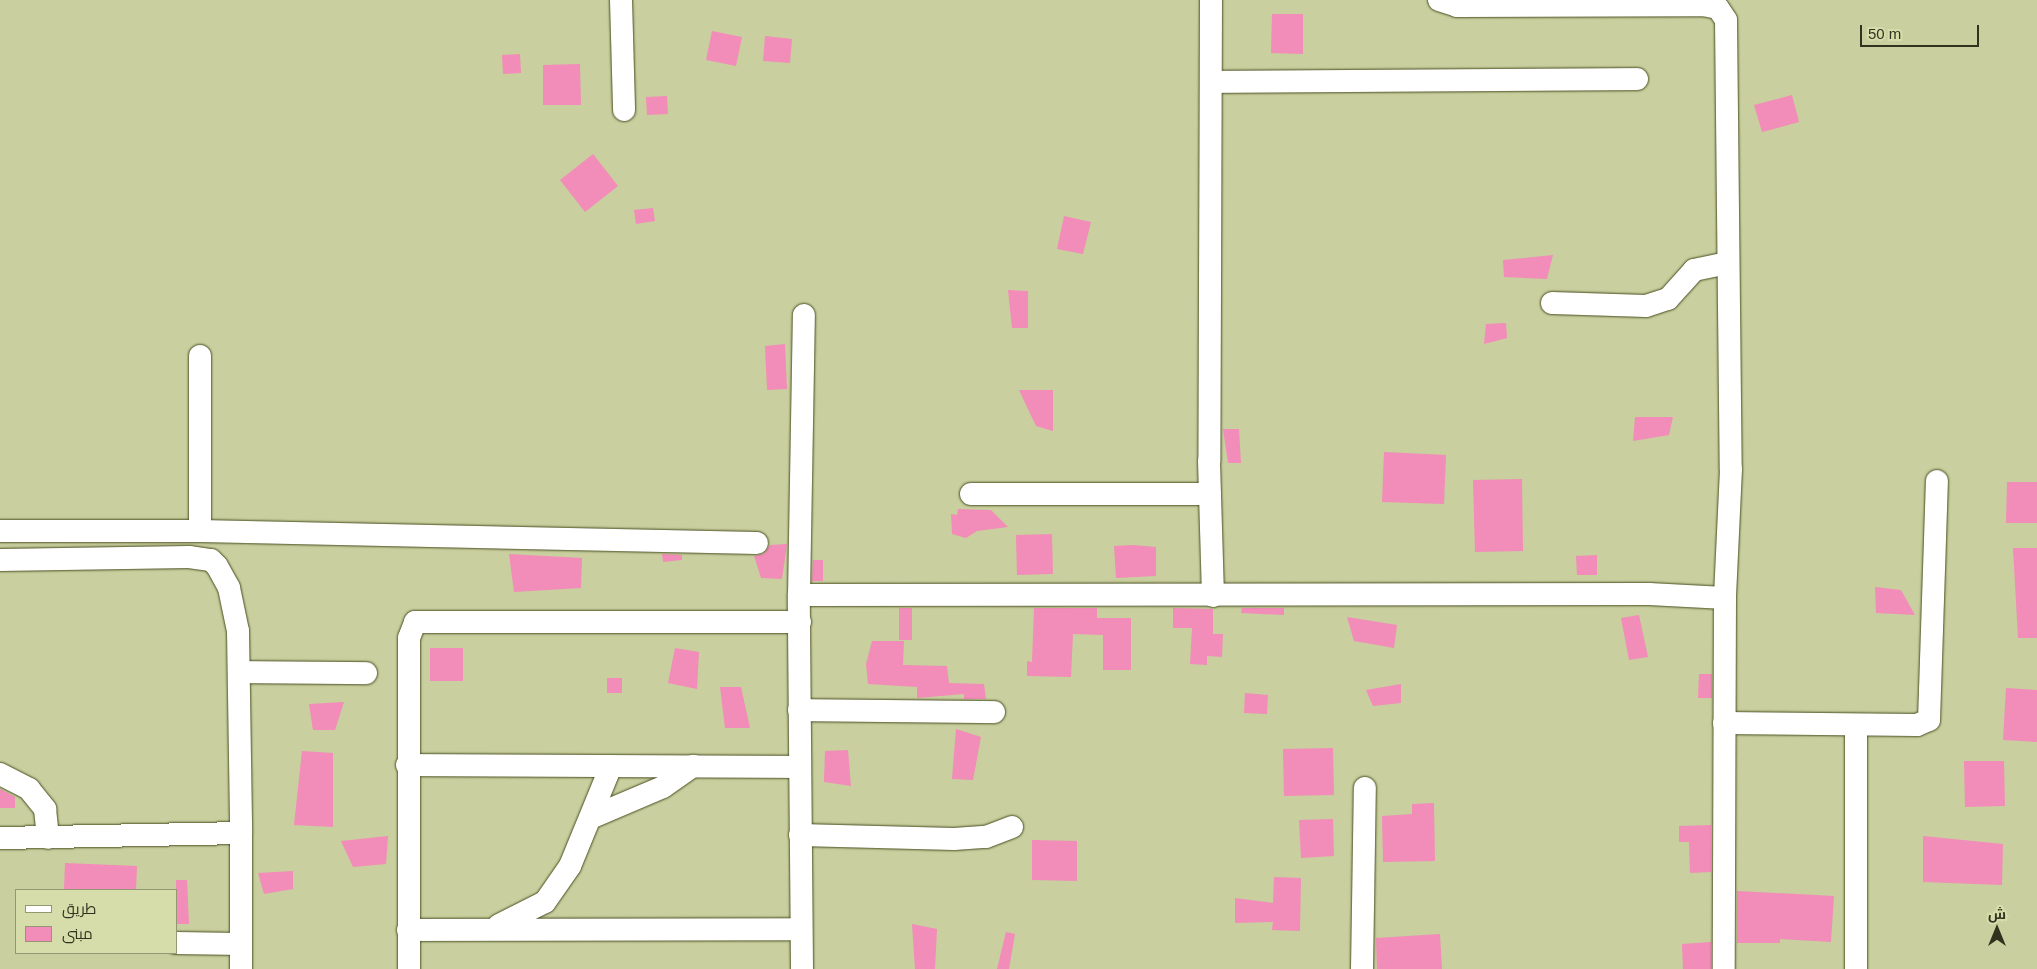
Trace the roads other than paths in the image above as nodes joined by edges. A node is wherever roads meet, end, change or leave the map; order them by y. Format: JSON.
{"nodes":[{"id":1,"x":621,"y":0,"type":"edge"},
{"id":2,"x":1211,"y":0,"type":"edge"},
{"id":3,"x":1439,"y":0,"type":"edge"},
{"id":4,"x":1603,"y":3,"type":"edge"},
{"id":5,"x":1637,"y":79,"type":"dead end"},
{"id":6,"x":1212,"y":82,"type":"junction"},
{"id":7,"x":624,"y":110,"type":"dead end"},
{"id":8,"x":1726,"y":264,"type":"junction"},
{"id":9,"x":1552,"y":303,"type":"dead end"},
{"id":10,"x":804,"y":315,"type":"dead end"},
{"id":11,"x":200,"y":356,"type":"dead end"},
{"id":12,"x":1936,"y":480,"type":"dead end"},
{"id":13,"x":971,"y":494,"type":"dead end"},
{"id":14,"x":1210,"y":494,"type":"junction"},
{"id":15,"x":0,"y":531,"type":"edge"},
{"id":16,"x":200,"y":531,"type":"junction"},
{"id":17,"x":757,"y":543,"type":"dead end"},
{"id":18,"x":0,"y":560,"type":"edge"},
{"id":19,"x":799,"y":595,"type":"junction"},
{"id":20,"x":1213,"y":596,"type":"junction"},
{"id":21,"x":1725,"y":598,"type":"junction"},
{"id":22,"x":800,"y":622,"type":"junction"},
{"id":23,"x":240,"y":672,"type":"junction"},
{"id":24,"x":366,"y":673,"type":"dead end"},
{"id":25,"x":799,"y":710,"type":"junction"},
{"id":26,"x":994,"y":712,"type":"dead end"},
{"id":27,"x":1724,"y":724,"type":"junction"},
{"id":28,"x":1856,"y":724,"type":"junction"},
{"id":29,"x":407,"y":765,"type":"junction"},
{"id":30,"x":611,"y":766,"type":"junction"},
{"id":31,"x":693,"y":766,"type":"junction"},
{"id":32,"x":799,"y":767,"type":"junction"},
{"id":33,"x":0,"y":774,"type":"edge"},
{"id":34,"x":1365,"y":788,"type":"dead end"},
{"id":35,"x":590,"y":818,"type":"junction"},
{"id":36,"x":1012,"y":827,"type":"dead end"},
{"id":37,"x":241,"y":833,"type":"junction"},
{"id":38,"x":800,"y":835,"type":"junction"},
{"id":39,"x":0,"y":838,"type":"edge"},
{"id":40,"x":48,"y":838,"type":"junction"},
{"id":41,"x":801,"y":929,"type":"junction"},
{"id":42,"x":408,"y":930,"type":"junction"},
{"id":43,"x":487,"y":930,"type":"junction"},
{"id":44,"x":178,"y":943,"type":"edge"},
{"id":45,"x":240,"y":944,"type":"junction"},
{"id":46,"x":241,"y":969,"type":"edge"},
{"id":47,"x":409,"y":969,"type":"edge"},
{"id":48,"x":802,"y":969,"type":"edge"},
{"id":49,"x":1362,"y":969,"type":"edge"},
{"id":50,"x":1724,"y":969,"type":"edge"},
{"id":51,"x":1856,"y":969,"type":"edge"}],
"edges":[{"from":1,"to":7,"type":"street"},
{"from":2,"to":6,"type":"street"},
{"from":3,"to":4,"type":"street"},
{"from":4,"to":8,"type":"street"},
{"from":5,"to":6,"type":"street"},
{"from":6,"to":14,"type":"street"},
{"from":8,"to":9,"type":"street"},
{"from":8,"to":21,"type":"street"},
{"from":10,"to":19,"type":"street"},
{"from":11,"to":16,"type":"street"},
{"from":12,"to":28,"type":"street"},
{"from":13,"to":14,"type":"street"},
{"from":14,"to":20,"type":"street"},
{"from":15,"to":16,"type":"street"},
{"from":16,"to":17,"type":"street"},
{"from":18,"to":23,"type":"street"},
{"from":19,"to":20,"type":"street"},
{"from":19,"to":22,"type":"street"},
{"from":20,"to":21,"type":"street"},
{"from":21,"to":27,"type":"street"},
{"from":22,"to":25,"type":"street"},
{"from":22,"to":29,"type":"street"},
{"from":23,"to":24,"type":"street"},
{"from":23,"to":37,"type":"street"},
{"from":25,"to":26,"type":"street"},
{"from":25,"to":32,"type":"street"},
{"from":27,"to":28,"type":"street"},
{"from":27,"to":50,"type":"street"},
{"from":28,"to":51,"type":"street"},
{"from":29,"to":30,"type":"street"},
{"from":29,"to":42,"type":"street"},
{"from":30,"to":31,"type":"street"},
{"from":30,"to":35,"type":"street"},
{"from":31,"to":32,"type":"street"},
{"from":31,"to":35,"type":"street"},
{"from":32,"to":38,"type":"street"},
{"from":33,"to":40,"type":"street"},
{"from":34,"to":49,"type":"street"},
{"from":35,"to":43,"type":"street"},
{"from":36,"to":38,"type":"street"},
{"from":37,"to":40,"type":"street"},
{"from":37,"to":45,"type":"street"},
{"from":38,"to":41,"type":"street"},
{"from":39,"to":40,"type":"street"},
{"from":41,"to":43,"type":"street"},
{"from":41,"to":48,"type":"street"},
{"from":42,"to":43,"type":"street"},
{"from":42,"to":47,"type":"street"},
{"from":44,"to":45,"type":"street"},
{"from":45,"to":46,"type":"street"}]}
